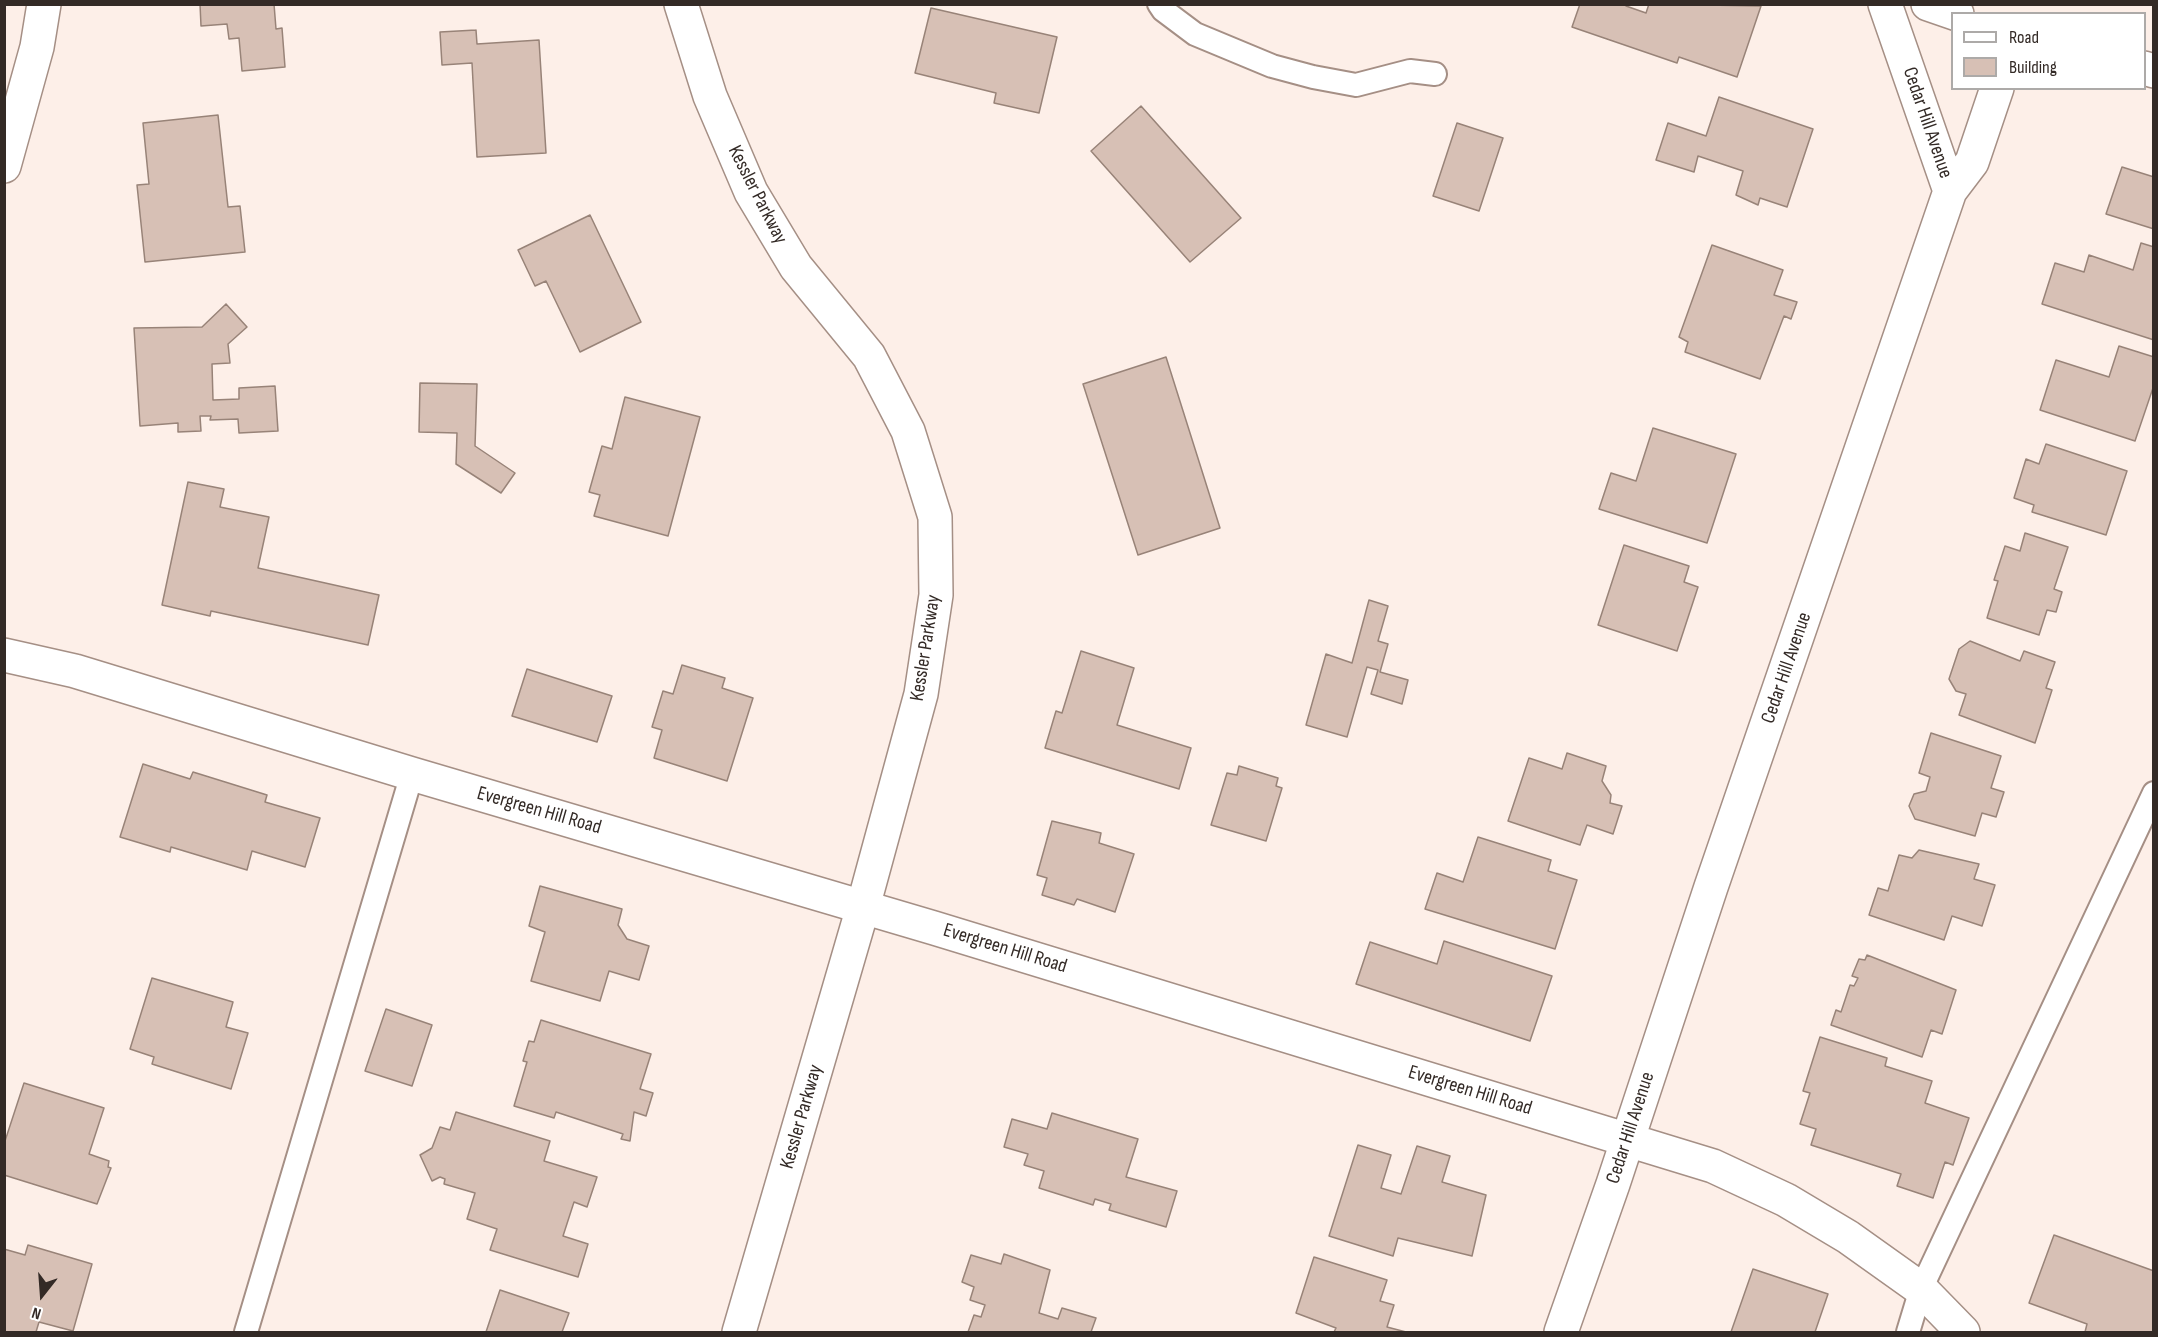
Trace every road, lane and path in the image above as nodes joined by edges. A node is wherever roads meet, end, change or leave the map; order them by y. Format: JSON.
{"nodes":[{"id":1,"x":44,"y":4,"type":"edge"},
{"id":2,"x":681,"y":4,"type":"edge"},
{"id":3,"x":1159,"y":4,"type":"edge"},
{"id":4,"x":1886,"y":4,"type":"edge"},
{"id":5,"x":1928,"y":4,"type":"edge"},
{"id":6,"x":1951,"y":12,"type":"edge"},
{"id":7,"x":1435,"y":74,"type":"dead end"},
{"id":8,"x":1996,"y":90,"type":"edge"},
{"id":9,"x":4,"y":166,"type":"edge"},
{"id":10,"x":1950,"y":191,"type":"junction"},
{"id":11,"x":4,"y":655,"type":"edge"},
{"id":12,"x":412,"y":774,"type":"junction"},
{"id":13,"x":2154,"y":793,"type":"edge"},
{"id":14,"x":863,"y":907,"type":"junction"},
{"id":15,"x":1628,"y":1139,"type":"junction"},
{"id":16,"x":1921,"y":1289,"type":"junction"},
{"id":17,"x":246,"y":1332,"type":"edge"},
{"id":18,"x":739,"y":1332,"type":"edge"},
{"id":19,"x":1561,"y":1332,"type":"edge"},
{"id":20,"x":1908,"y":1332,"type":"edge"},
{"id":21,"x":1963,"y":1332,"type":"edge"}],
"edges":[{"from":1,"to":9,"type":"street"},
{"from":2,"to":14,"type":"street","name":"Kessler Parkway"},
{"from":3,"to":7,"type":"lane"},
{"from":4,"to":10,"type":"street","name":"Cedar Hill Avenue"},
{"from":5,"to":6,"type":"street"},
{"from":8,"to":10,"type":"street"},
{"from":10,"to":15,"type":"street","name":"Cedar Hill Avenue"},
{"from":11,"to":12,"type":"street","name":"Evergreen Hill Road"},
{"from":12,"to":14,"type":"street","name":"Evergreen Hill Road"},
{"from":12,"to":17,"type":"lane"},
{"from":13,"to":16,"type":"lane"},
{"from":14,"to":15,"type":"street","name":"Evergreen Hill Road"},
{"from":14,"to":18,"type":"street","name":"Kessler Parkway"},
{"from":15,"to":16,"type":"street","name":"Evergreen Hill Road"},
{"from":15,"to":19,"type":"street","name":"Cedar Hill Avenue"},
{"from":16,"to":20,"type":"lane"},
{"from":16,"to":21,"type":"street","name":"Evergreen Hill Road"}]}
